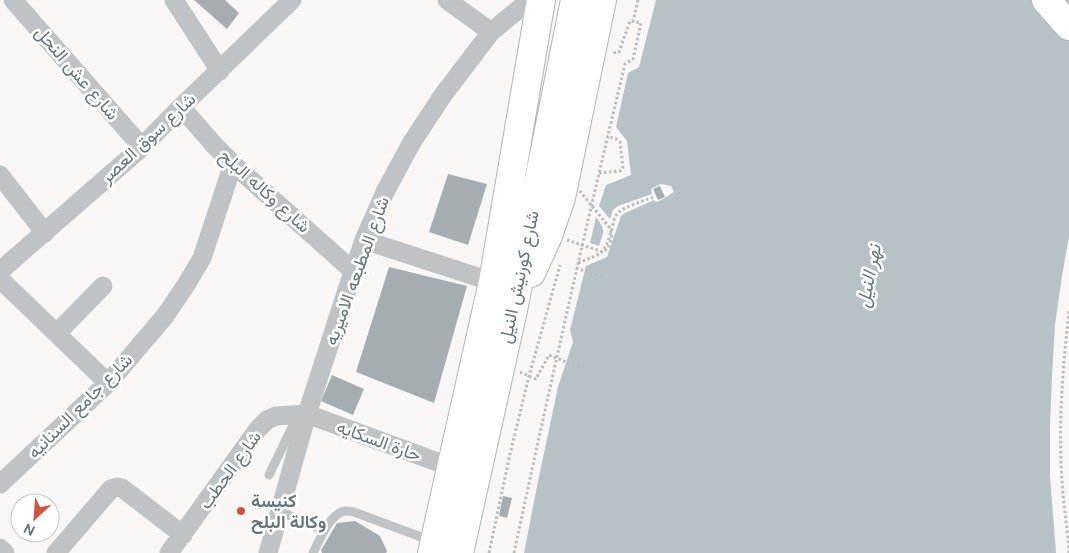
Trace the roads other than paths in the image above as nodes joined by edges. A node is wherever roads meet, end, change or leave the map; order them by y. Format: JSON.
{"nodes":[{"id":1,"x":13,"y":0,"type":"edge"},
{"id":2,"x":174,"y":0,"type":"edge"},
{"id":3,"x":292,"y":0,"type":"edge"},
{"id":4,"x":447,"y":0,"type":"edge"},
{"id":5,"x":530,"y":0,"type":"edge"},
{"id":6,"x":541,"y":0,"type":"edge"},
{"id":7,"x":575,"y":0,"type":"edge"},
{"id":8,"x":602,"y":0,"type":"edge"},
{"id":9,"x":1046,"y":0,"type":"edge"},
{"id":10,"x":1069,"y":26,"type":"edge"},
{"id":11,"x":490,"y":32,"type":"junction"},
{"id":12,"x":220,"y":70,"type":"junction"},
{"id":13,"x":181,"y":107,"type":"junction"},
{"id":14,"x":142,"y":147,"type":"junction"},
{"id":15,"x":233,"y":164,"type":"junction"},
{"id":16,"x":0,"y":175,"type":"edge"},
{"id":17,"x":45,"y":233,"type":"junction"},
{"id":18,"x":364,"y":240,"type":"junction"},
{"id":19,"x":0,"y":271,"type":"edge"},
{"id":20,"x":353,"y":271,"type":"junction"},
{"id":21,"x":0,"y":279,"type":"edge"},
{"id":22,"x":493,"y":282,"type":"junction"},
{"id":23,"x":103,"y":286,"type":"dead end"},
{"id":24,"x":513,"y":310,"type":"junction"},
{"id":25,"x":57,"y":333,"type":"junction"},
{"id":26,"x":108,"y":383,"type":"junction"},
{"id":27,"x":303,"y":414,"type":"junction"},
{"id":28,"x":451,"y":467,"type":"junction"},
{"id":29,"x":269,"y":475,"type":"dead end"},
{"id":30,"x":0,"y":484,"type":"edge"},
{"id":31,"x":280,"y":511,"type":"junction"},
{"id":32,"x":324,"y":531,"type":"junction"},
{"id":33,"x":182,"y":535,"type":"junction"},
{"id":34,"x":433,"y":547,"type":"edge"},
{"id":35,"x":0,"y":548,"type":"edge"},
{"id":36,"x":5,"y":553,"type":"edge"},
{"id":37,"x":56,"y":553,"type":"edge"},
{"id":38,"x":169,"y":553,"type":"edge"},
{"id":39,"x":268,"y":553,"type":"edge"},
{"id":40,"x":313,"y":553,"type":"edge"},
{"id":41,"x":459,"y":553,"type":"edge"}],
"edges":[{"from":1,"to":14,"type":"street","name":"شارع عش النحل"},
{"from":2,"to":12,"type":"street"},
{"from":3,"to":12,"type":"street","name":"شارع سوق العصر"},
{"from":4,"to":11,"type":"street"},
{"from":5,"to":11,"type":"street","name":"شارع المطبعه الاميريه"},
{"from":6,"to":22,"type":"highway","name":"شارع كورنيش النيل"},
{"from":7,"to":24,"type":"highway","name":"شارع كورنيش النيل"},
{"from":8,"to":24,"type":"highway"},
{"from":9,"to":10,"type":"highway"},
{"from":11,"to":18,"type":"street","name":"شارع المطبعه الاميريه"},
{"from":12,"to":13,"type":"street","name":"شارع سوق العصر"},
{"from":13,"to":14,"type":"street","name":"شارع سوق العصر"},
{"from":13,"to":15,"type":"street","name":"شارع وكاله البلح"},
{"from":14,"to":17,"type":"street","name":"شارع سوق العصر"},
{"from":15,"to":20,"type":"street","name":"شارع وكاله البلح"},
{"from":15,"to":26,"type":"street","name":"شارع جامع السنانيه"},
{"from":16,"to":17,"type":"street"},
{"from":17,"to":19,"type":"street","name":"شارع سوق العصر"},
{"from":18,"to":20,"type":"street","name":"شارع المطبعه الاميريه"},
{"from":18,"to":22,"type":"street"},
{"from":20,"to":27,"type":"street","name":"شارع المطبعه الاميريه"},
{"from":21,"to":25,"type":"street"},
{"from":22,"to":28,"type":"highway","name":"شارع كورنيش النيل"},
{"from":23,"to":25,"type":"street"},
{"from":24,"to":41,"type":"highway","name":"شارع كورنيش النيل"},
{"from":25,"to":26,"type":"street"},
{"from":26,"to":30,"type":"street","name":"شارع جامع السنانيه"},
{"from":27,"to":28,"type":"street","name":"حارة السكايه"},
{"from":27,"to":29,"type":"lane"},
{"from":27,"to":31,"type":"street","name":"شارع المطبعه الاميريه"},
{"from":27,"to":33,"type":"street","name":"شارع الحطب"},
{"from":28,"to":34,"type":"highway","name":"شارع كورنيش النيل"},
{"from":31,"to":32,"type":"lane"},
{"from":31,"to":39,"type":"street","name":"شارع المطبعه الاميريه"},
{"from":32,"to":34,"type":"lane"},
{"from":32,"to":40,"type":"lane"},
{"from":33,"to":37,"type":"street"},
{"from":33,"to":38,"type":"street","name":"شارع الحطب"},
{"from":35,"to":36,"type":"street"}]}
